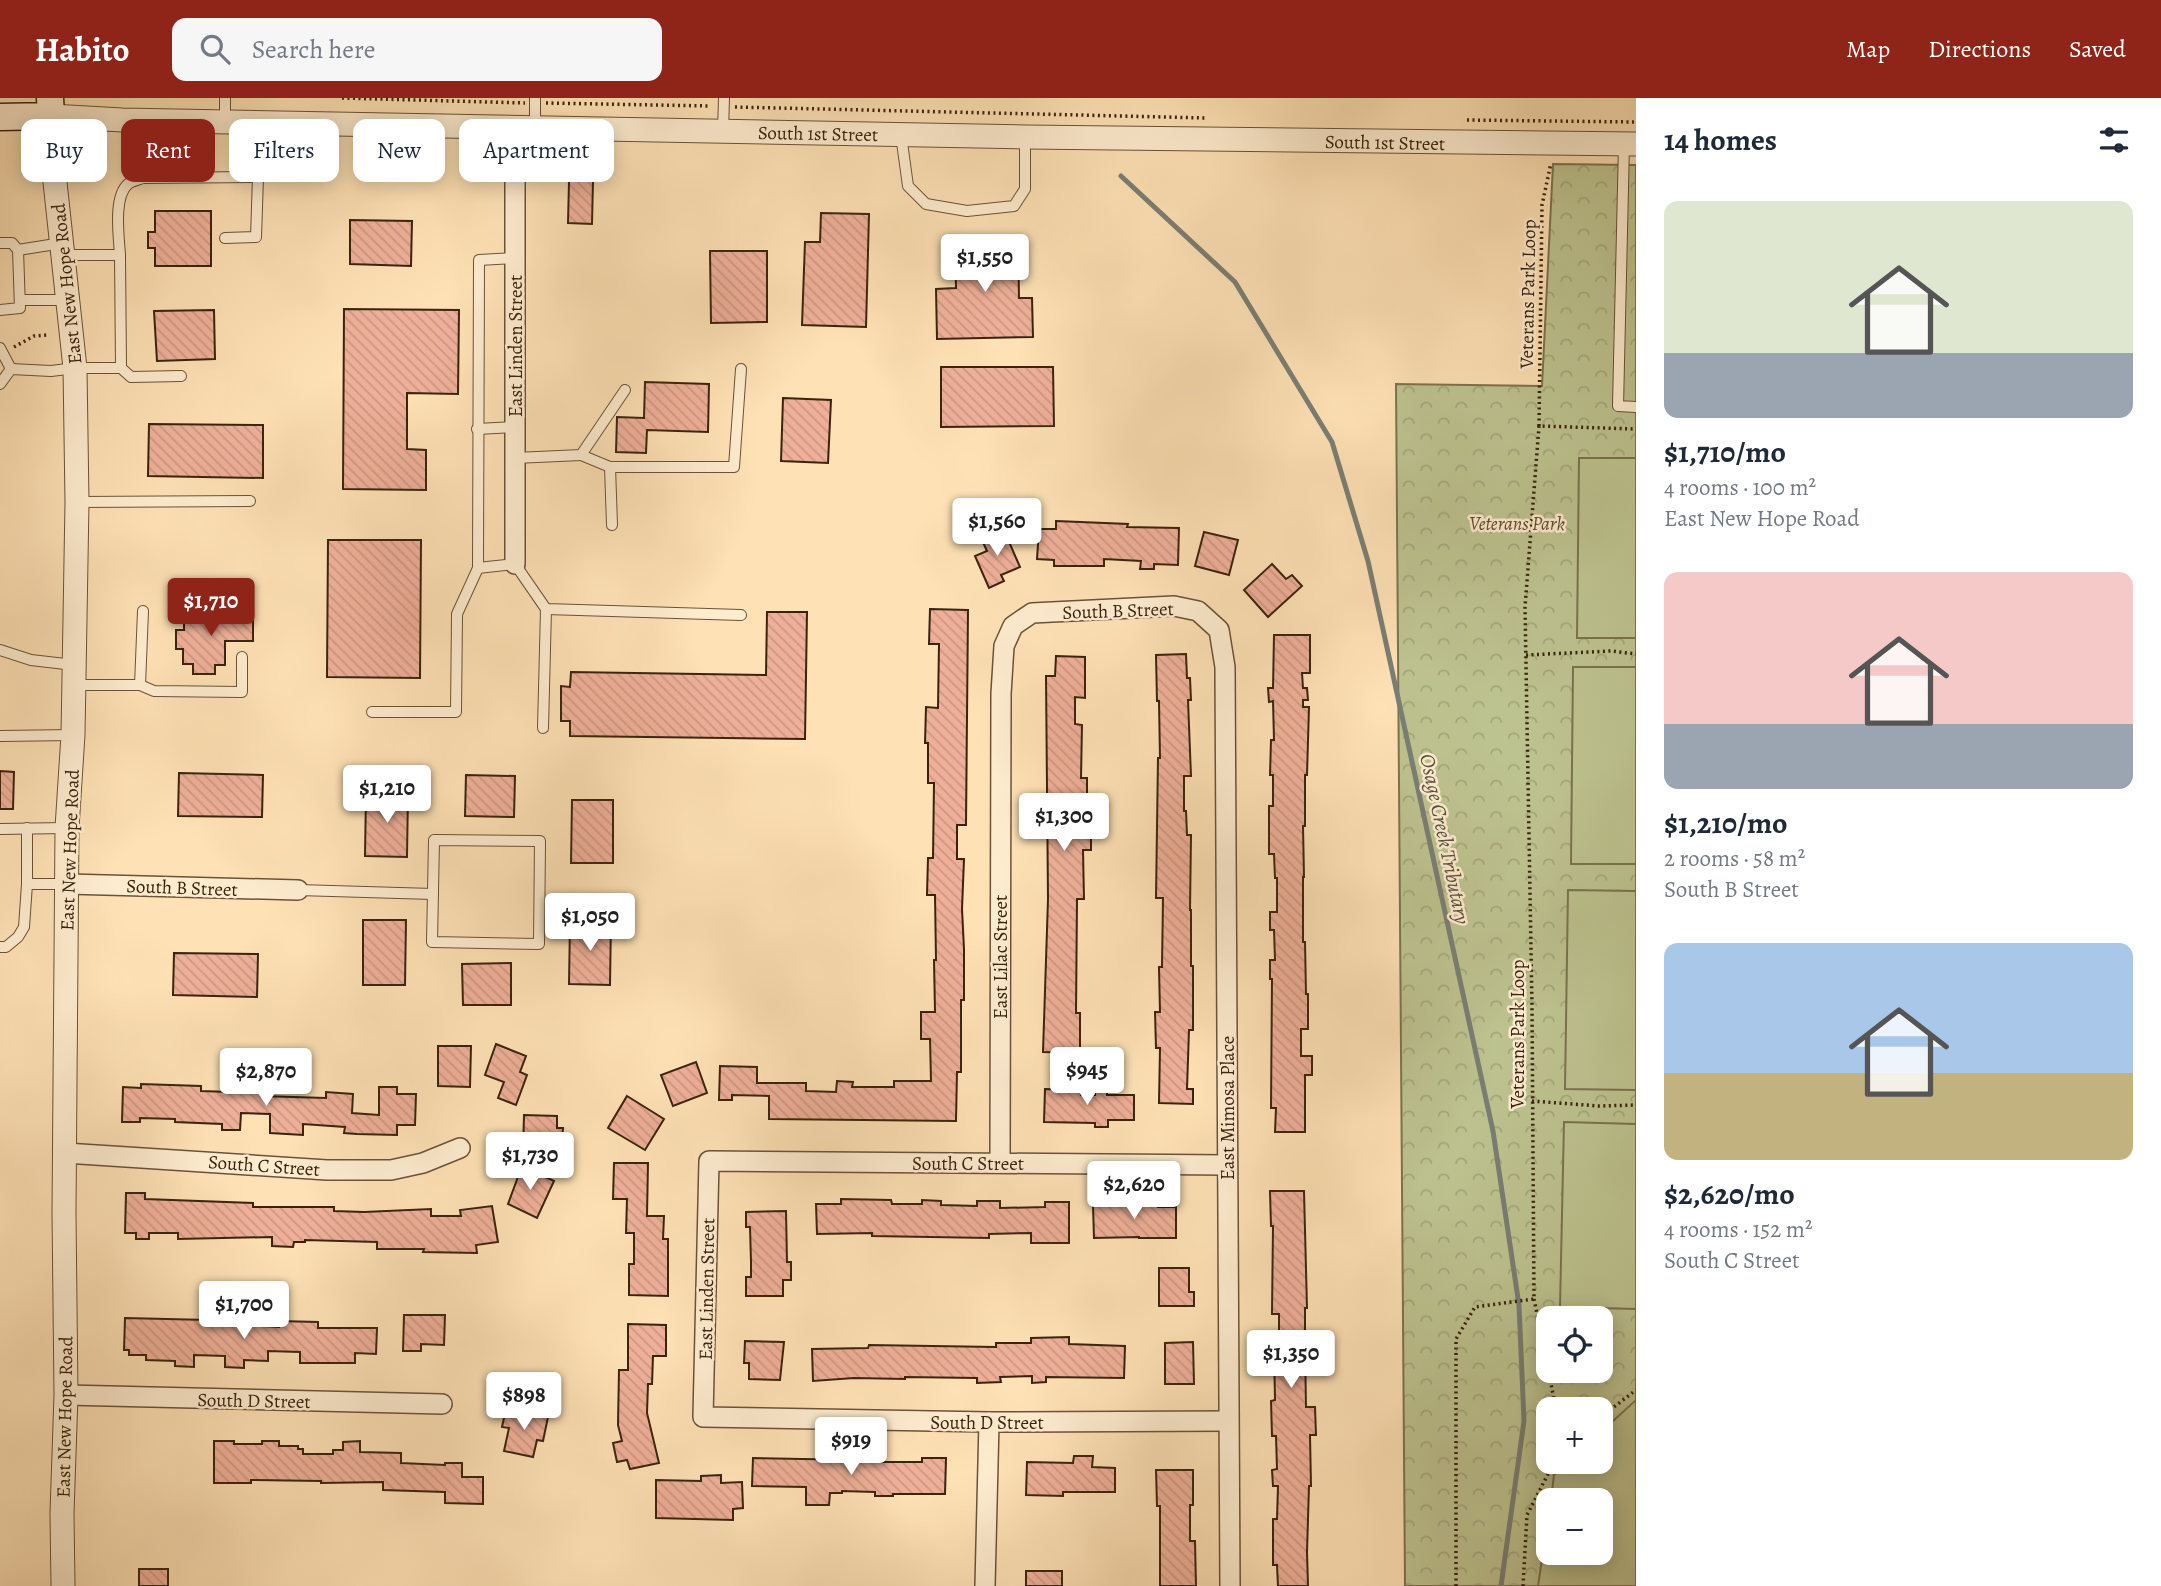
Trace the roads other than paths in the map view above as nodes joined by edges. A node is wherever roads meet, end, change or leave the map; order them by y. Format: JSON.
{"nodes":[{"id":1,"x":225,"y":98,"type":"edge"},
{"id":2,"x":535,"y":98,"type":"edge"},
{"id":3,"x":724,"y":98,"type":"edge"},
{"id":4,"x":51,"y":107,"type":"edge"},
{"id":5,"x":0,"y":117,"type":"edge"},
{"id":6,"x":528,"y":119,"type":"edge"},
{"id":7,"x":225,"y":122,"type":"junction"},
{"id":8,"x":229,"y":122,"type":"edge"},
{"id":9,"x":339,"y":124,"type":"edge"},
{"id":10,"x":459,"y":127,"type":"edge"},
{"id":11,"x":614,"y":130,"type":"edge"},
{"id":12,"x":723,"y":132,"type":"junction"},
{"id":13,"x":901,"y":135,"type":"junction"},
{"id":14,"x":1025,"y":137,"type":"junction"},
{"id":15,"x":1630,"y":144,"type":"edge"},
{"id":16,"x":229,"y":177,"type":"edge"},
{"id":17,"x":258,"y":182,"type":"edge"},
{"id":18,"x":521,"y":182,"type":"edge"},
{"id":19,"x":225,"y":238,"type":"dead end"},
{"id":20,"x":0,"y":243,"type":"edge"},
{"id":21,"x":63,"y":249,"type":"junction"},
{"id":22,"x":18,"y":250,"type":"junction"},
{"id":23,"x":120,"y":255,"type":"junction"},
{"id":24,"x":515,"y":258,"type":"junction"},
{"id":25,"x":20,"y":300,"type":"junction"},
{"id":26,"x":68,"y":300,"type":"junction"},
{"id":27,"x":0,"y":310,"type":"edge"},
{"id":28,"x":0,"y":348,"type":"edge"},
{"id":29,"x":75,"y":368,"type":"junction"},
{"id":30,"x":121,"y":368,"type":"junction"},
{"id":31,"x":11,"y":369,"type":"junction"},
{"id":32,"x":741,"y":369,"type":"dead end"},
{"id":33,"x":181,"y":376,"type":"dead end"},
{"id":34,"x":0,"y":384,"type":"edge"},
{"id":35,"x":625,"y":390,"type":"dead end"},
{"id":36,"x":1636,"y":407,"type":"edge"},
{"id":37,"x":515,"y":427,"type":"junction"},
{"id":38,"x":477,"y":429,"type":"junction"},
{"id":39,"x":581,"y":455,"type":"junction"},
{"id":40,"x":515,"y":458,"type":"junction"},
{"id":41,"x":610,"y":467,"type":"junction"},
{"id":42,"x":250,"y":501,"type":"dead end"},
{"id":43,"x":76,"y":502,"type":"junction"},
{"id":44,"x":612,"y":525,"type":"dead end"},
{"id":45,"x":515,"y":564,"type":"junction"},
{"id":46,"x":478,"y":568,"type":"junction"},
{"id":47,"x":546,"y":609,"type":"junction"},
{"id":48,"x":143,"y":611,"type":"dead end"},
{"id":49,"x":741,"y":615,"type":"dead end"},
{"id":50,"x":1013,"y":626,"type":"joint"},
{"id":51,"x":1219,"y":630,"type":"joint"},
{"id":52,"x":0,"y":650,"type":"edge"},
{"id":53,"x":242,"y":657,"type":"dead end"},
{"id":54,"x":74,"y":675,"type":"junction"},
{"id":55,"x":140,"y":685,"type":"junction"},
{"id":56,"x":372,"y":712,"type":"dead end"},
{"id":57,"x":542,"y":728,"type":"dead end"},
{"id":58,"x":73,"y":735,"type":"junction"},
{"id":59,"x":0,"y":736,"type":"edge"},
{"id":60,"x":27,"y":828,"type":"junction"},
{"id":61,"x":67,"y":828,"type":"junction"},
{"id":62,"x":0,"y":829,"type":"edge"},
{"id":63,"x":27,"y":884,"type":"junction"},
{"id":64,"x":67,"y":884,"type":"junction"},
{"id":65,"x":298,"y":890,"type":"joint"},
{"id":66,"x":433,"y":894,"type":"junction"},
{"id":67,"x":0,"y":947,"type":"edge"},
{"id":68,"x":460,"y":1148,"type":"dead end"},
{"id":69,"x":65,"y":1153,"type":"junction"},
{"id":70,"x":709,"y":1161,"type":"joint"},
{"id":71,"x":1000,"y":1163,"type":"junction"},
{"id":72,"x":1227,"y":1165,"type":"junction"},
{"id":73,"x":66,"y":1395,"type":"junction"},
{"id":74,"x":442,"y":1404,"type":"dead end"},
{"id":75,"x":704,"y":1417,"type":"joint"},
{"id":76,"x":1228,"y":1421,"type":"junction"},
{"id":77,"x":989,"y":1422,"type":"junction"},
{"id":78,"x":63,"y":1586,"type":"edge"},
{"id":79,"x":985,"y":1586,"type":"edge"},
{"id":80,"x":1230,"y":1586,"type":"edge"}],
"edges":[{"from":1,"to":7,"type":"lane"},
{"from":2,"to":6,"type":"lane"},
{"from":3,"to":12,"type":"lane"},
{"from":4,"to":5,"type":"main road","name":"South 1st Street"},
{"from":4,"to":7,"type":"street","name":"South 1st Street"},
{"from":4,"to":21,"type":"street","name":"East New Hope Road"},
{"from":7,"to":8,"type":"street","name":"South 1st Street"},
{"from":9,"to":10,"type":"street","name":"South 1st Street"},
{"from":11,"to":12,"type":"street","name":"South 1st Street"},
{"from":12,"to":13,"type":"street","name":"South 1st Street"},
{"from":13,"to":14,"type":"street","name":"South 1st Street"},
{"from":13,"to":14,"type":"lane"},
{"from":14,"to":15,"type":"street","name":"South 1st Street"},
{"from":15,"to":36,"type":"lane"},
{"from":16,"to":23,"type":"lane"},
{"from":17,"to":19,"type":"lane"},
{"from":18,"to":24,"type":"street","name":"East Linden Street"},
{"from":20,"to":22,"type":"lane"},
{"from":21,"to":22,"type":"lane"},
{"from":21,"to":23,"type":"lane"},
{"from":21,"to":26,"type":"street","name":"East New Hope Road"},
{"from":22,"to":25,"type":"lane"},
{"from":23,"to":30,"type":"lane"},
{"from":24,"to":37,"type":"street","name":"East Linden Street"},
{"from":24,"to":38,"type":"lane"},
{"from":25,"to":26,"type":"lane"},
{"from":25,"to":27,"type":"lane"},
{"from":26,"to":29,"type":"street","name":"East New Hope Road"},
{"from":28,"to":31,"type":"lane"},
{"from":29,"to":30,"type":"lane"},
{"from":29,"to":31,"type":"lane"},
{"from":29,"to":43,"type":"street","name":"East New Hope Road"},
{"from":30,"to":33,"type":"lane"},
{"from":31,"to":34,"type":"lane"},
{"from":32,"to":41,"type":"lane"},
{"from":35,"to":39,"type":"lane"},
{"from":37,"to":38,"type":"lane"},
{"from":37,"to":40,"type":"street","name":"East Linden Street"},
{"from":38,"to":46,"type":"lane"},
{"from":39,"to":40,"type":"lane"},
{"from":39,"to":41,"type":"lane"},
{"from":40,"to":45,"type":"street","name":"East Linden Street"},
{"from":41,"to":44,"type":"lane"},
{"from":42,"to":43,"type":"lane"},
{"from":43,"to":54,"type":"street","name":"East New Hope Road"},
{"from":45,"to":46,"type":"lane"},
{"from":45,"to":47,"type":"lane"},
{"from":46,"to":56,"type":"lane"},
{"from":47,"to":49,"type":"lane"},
{"from":47,"to":57,"type":"lane"},
{"from":48,"to":55,"type":"lane"},
{"from":50,"to":51,"type":"street","name":"South B Street"},
{"from":50,"to":71,"type":"street","name":"East Lilac Street"},
{"from":51,"to":72,"type":"street","name":"East Mimosa Place"},
{"from":52,"to":54,"type":"lane"},
{"from":53,"to":55,"type":"lane"},
{"from":54,"to":55,"type":"lane"},
{"from":54,"to":58,"type":"street","name":"East New Hope Road"},
{"from":58,"to":59,"type":"lane"},
{"from":58,"to":61,"type":"street","name":"East New Hope Road"},
{"from":60,"to":61,"type":"lane"},
{"from":60,"to":62,"type":"lane"},
{"from":60,"to":63,"type":"lane"},
{"from":61,"to":64,"type":"street","name":"East New Hope Road"},
{"from":63,"to":64,"type":"lane"},
{"from":63,"to":67,"type":"lane"},
{"from":64,"to":65,"type":"street","name":"South B Street"},
{"from":64,"to":69,"type":"street","name":"East New Hope Road"},
{"from":65,"to":66,"type":"lane"},
{"from":66,"to":66,"type":"lane"},
{"from":68,"to":69,"type":"street","name":"South C Street"},
{"from":69,"to":73,"type":"street","name":"East New Hope Road"},
{"from":70,"to":71,"type":"street","name":"South C Street"},
{"from":70,"to":75,"type":"street","name":"East Linden Street"},
{"from":71,"to":72,"type":"street","name":"South C Street"},
{"from":72,"to":76,"type":"street","name":"East Mimosa Place"},
{"from":73,"to":74,"type":"street","name":"South D Street"},
{"from":73,"to":78,"type":"street","name":"East New Hope Road"},
{"from":75,"to":77,"type":"street","name":"South D Street"},
{"from":76,"to":77,"type":"street","name":"South D Street"},
{"from":76,"to":80,"type":"street","name":"East Mimosa Place"},
{"from":77,"to":79,"type":"street"}]}
